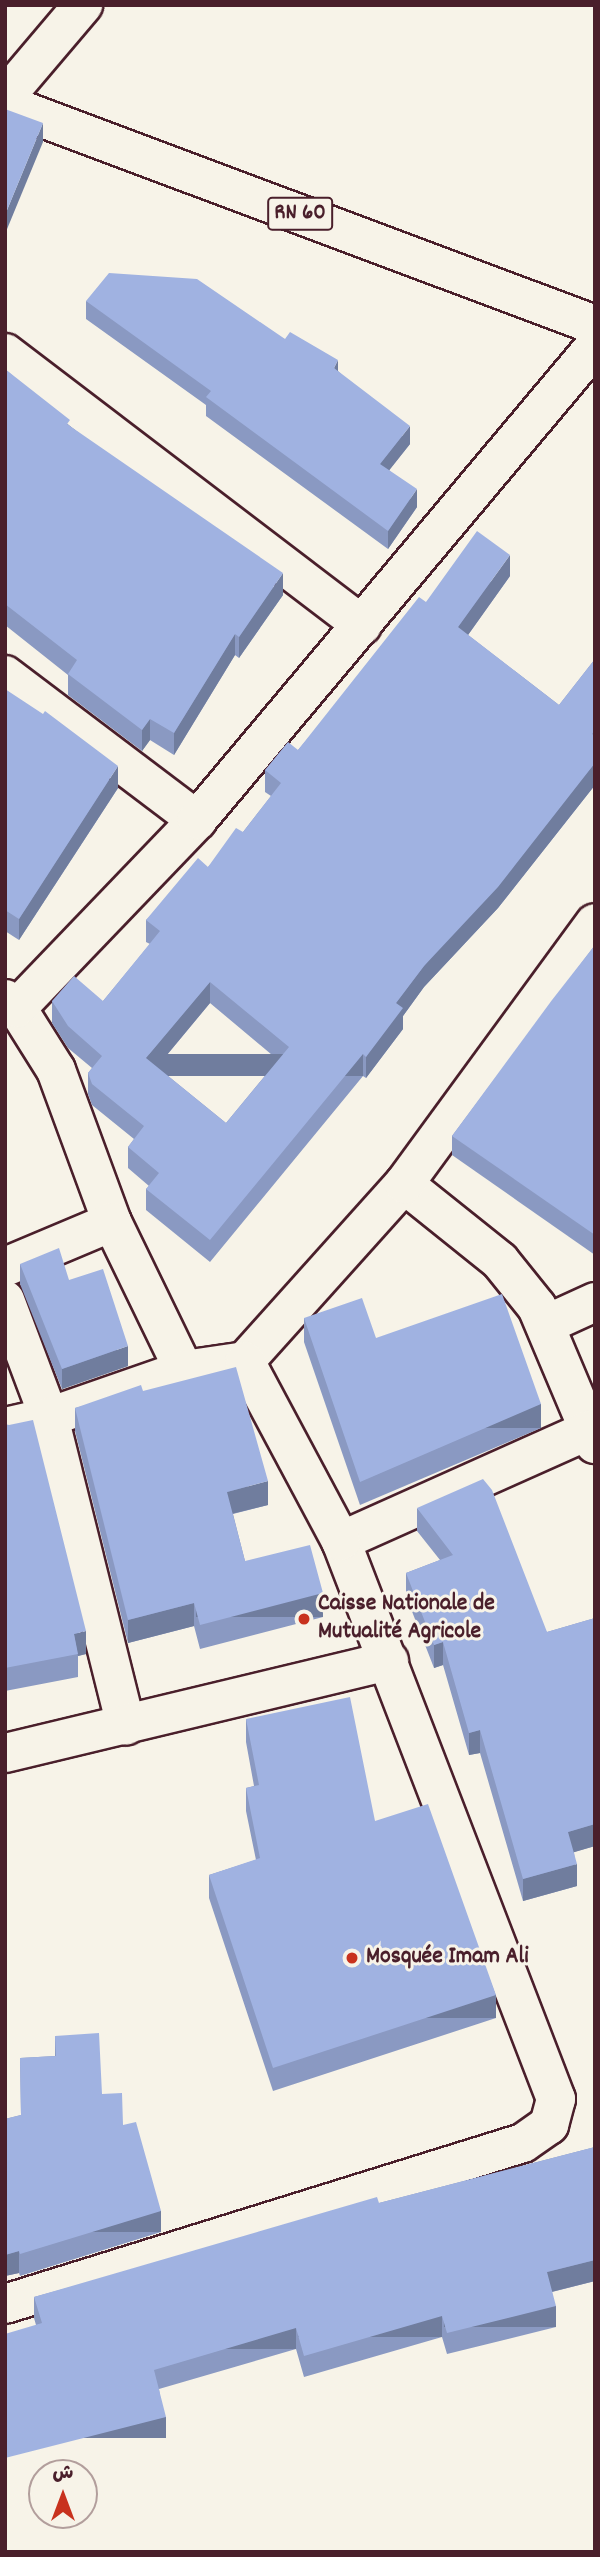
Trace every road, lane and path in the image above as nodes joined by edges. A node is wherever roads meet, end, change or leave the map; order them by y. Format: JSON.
{"nodes":[{"id":1,"x":83,"y":5,"type":"edge"},
{"id":2,"x":5,"y":97,"type":"edge"},
{"id":3,"x":5,"y":104,"type":"edge"},
{"id":4,"x":595,"y":325,"type":"edge"},
{"id":5,"x":595,"y":346,"type":"edge"},
{"id":6,"x":5,"y":353,"type":"edge"},
{"id":7,"x":362,"y":625,"type":"junction"},
{"id":8,"x":5,"y":675,"type":"edge"},
{"id":9,"x":197,"y":820,"type":"junction"},
{"id":10,"x":595,"y":923,"type":"edge"},
{"id":11,"x":9,"y":1005,"type":"edge"},
{"id":12,"x":404,"y":1184,"type":"junction"},
{"id":13,"x":112,"y":1222,"type":"junction"},
{"id":14,"x":5,"y":1267,"type":"edge"},
{"id":15,"x":5,"y":1300,"type":"edge"},
{"id":16,"x":595,"y":1302,"type":"edge"},
{"id":17,"x":547,"y":1324,"type":"junction"},
{"id":18,"x":245,"y":1361,"type":"junction"},
{"id":19,"x":184,"y":1370,"type":"junction"},
{"id":20,"x":49,"y":1417,"type":"junction"},
{"id":21,"x":5,"y":1427,"type":"edge"},
{"id":22,"x":592,"y":1437,"type":"edge"},
{"id":23,"x":341,"y":1541,"type":"junction"},
{"id":24,"x":389,"y":1661,"type":"junction"},
{"id":25,"x":126,"y":1726,"type":"junction"},
{"id":26,"x":5,"y":1754,"type":"edge"},
{"id":27,"x":5,"y":2304,"type":"edge"}],
"edges":[{"from":1,"to":2,"type":"street"},
{"from":3,"to":4,"type":"street","number":"RN 60"},
{"from":5,"to":7,"type":"street"},
{"from":6,"to":7,"type":"street"},
{"from":7,"to":9,"type":"street"},
{"from":8,"to":9,"type":"street"},
{"from":9,"to":11,"type":"street"},
{"from":10,"to":12,"type":"street"},
{"from":11,"to":13,"type":"street"},
{"from":12,"to":17,"type":"street"},
{"from":12,"to":18,"type":"street"},
{"from":13,"to":14,"type":"street"},
{"from":13,"to":19,"type":"street"},
{"from":15,"to":20,"type":"street"},
{"from":16,"to":17,"type":"street"},
{"from":17,"to":22,"type":"street"},
{"from":18,"to":19,"type":"street"},
{"from":18,"to":23,"type":"street"},
{"from":19,"to":20,"type":"street"},
{"from":20,"to":21,"type":"street"},
{"from":20,"to":25,"type":"street"},
{"from":22,"to":23,"type":"street"},
{"from":23,"to":24,"type":"street"},
{"from":24,"to":25,"type":"street"},
{"from":24,"to":27,"type":"street"},
{"from":25,"to":26,"type":"street"}]}
